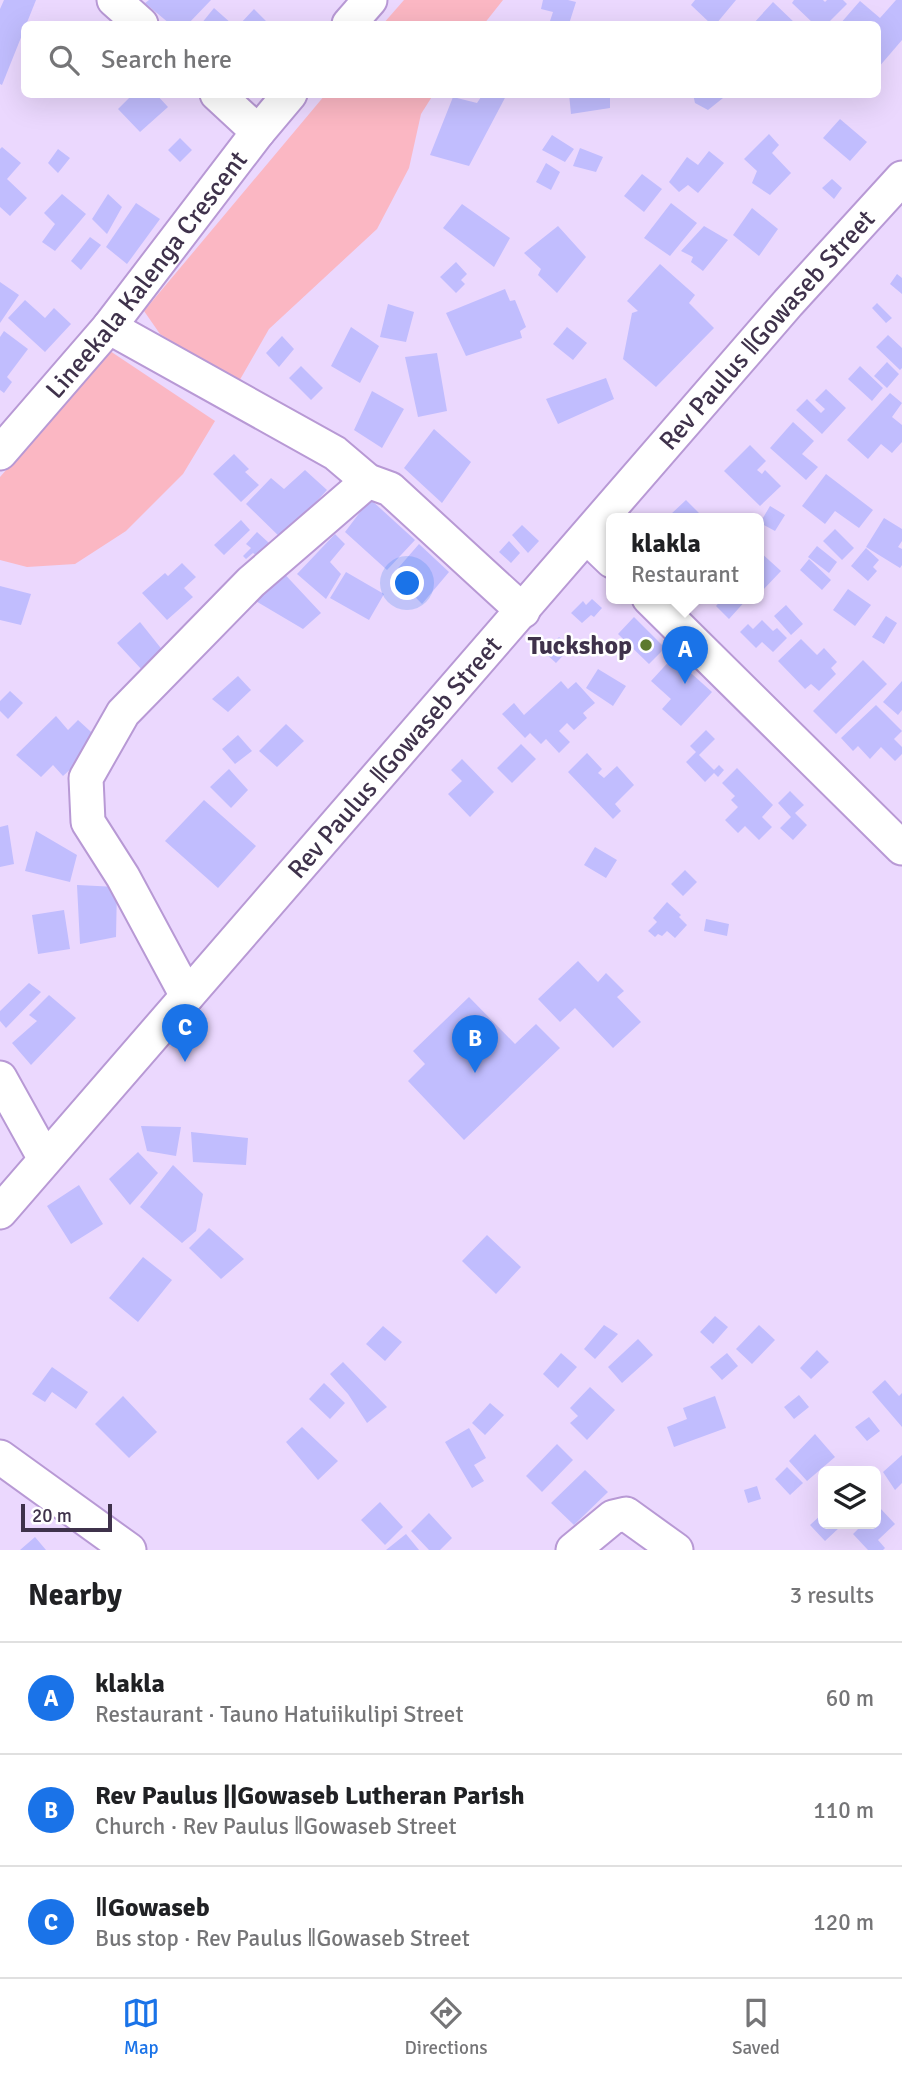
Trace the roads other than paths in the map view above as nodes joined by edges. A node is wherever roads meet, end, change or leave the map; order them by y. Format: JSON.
{"nodes":[{"id":1,"x":114,"y":0,"type":"edge"},
{"id":2,"x":370,"y":0,"type":"edge"},
{"id":3,"x":138,"y":21,"type":"edge"},
{"id":4,"x":352,"y":21,"type":"edge"},
{"id":5,"x":221,"y":98,"type":"edge"},
{"id":6,"x":287,"y":98,"type":"edge"},
{"id":7,"x":258,"y":132,"type":"junction"},
{"id":8,"x":902,"y":152,"type":"edge"},
{"id":9,"x":902,"y":178,"type":"edge"},
{"id":10,"x":871,"y":211,"type":"junction"},
{"id":11,"x":109,"y":327,"type":"junction"},
{"id":12,"x":0,"y":453,"type":"edge"},
{"id":13,"x":368,"y":481,"type":"junction"},
{"id":14,"x":608,"y":513,"type":"edge"},
{"id":15,"x":606,"y":515,"type":"edge"},
{"id":16,"x":587,"y":537,"type":"junction"},
{"id":17,"x":606,"y":556,"type":"edge"},
{"id":18,"x":655,"y":604,"type":"edge"},
{"id":19,"x":523,"y":611,"type":"junction"},
{"id":20,"x":902,"y":848,"type":"edge"},
{"id":21,"x":187,"y":996,"type":"junction"},
{"id":22,"x":0,"y":1078,"type":"edge"},
{"id":23,"x":45,"y":1159,"type":"junction"},
{"id":24,"x":0,"y":1212,"type":"edge"},
{"id":25,"x":0,"y":1457,"type":"edge"},
{"id":26,"x":129,"y":1550,"type":"edge"},
{"id":27,"x":573,"y":1550,"type":"edge"},
{"id":28,"x":676,"y":1550,"type":"edge"}],
"edges":[{"from":1,"to":3,"type":"street"},
{"from":2,"to":4,"type":"street"},
{"from":5,"to":7,"type":"street"},
{"from":6,"to":7,"type":"street","name":"Lineekala Kalenga Crescent"},
{"from":7,"to":11,"type":"street","name":"Lineekala Kalenga Crescent"},
{"from":8,"to":10,"type":"street"},
{"from":9,"to":10,"type":"street","name":"Rev Paulus ǁGowaseb Street"},
{"from":10,"to":14,"type":"street","name":"Rev Paulus ǁGowaseb Street"},
{"from":11,"to":12,"type":"street","name":"Lineekala Kalenga Crescent"},
{"from":11,"to":13,"type":"street"},
{"from":13,"to":19,"type":"street"},
{"from":13,"to":21,"type":"street"},
{"from":15,"to":16,"type":"street","name":"Rev Paulus ǁGowaseb Street"},
{"from":16,"to":17,"type":"street"},
{"from":16,"to":19,"type":"street","name":"Rev Paulus ǁGowaseb Street"},
{"from":18,"to":20,"type":"street"},
{"from":19,"to":21,"type":"street","name":"Rev Paulus ǁGowaseb Street"},
{"from":21,"to":23,"type":"street","name":"Rev Paulus ǁGowaseb Street"},
{"from":22,"to":23,"type":"street"},
{"from":23,"to":24,"type":"street","name":"Rev Paulus ǁGowaseb Street"},
{"from":25,"to":26,"type":"street"},
{"from":27,"to":28,"type":"street"}]}
